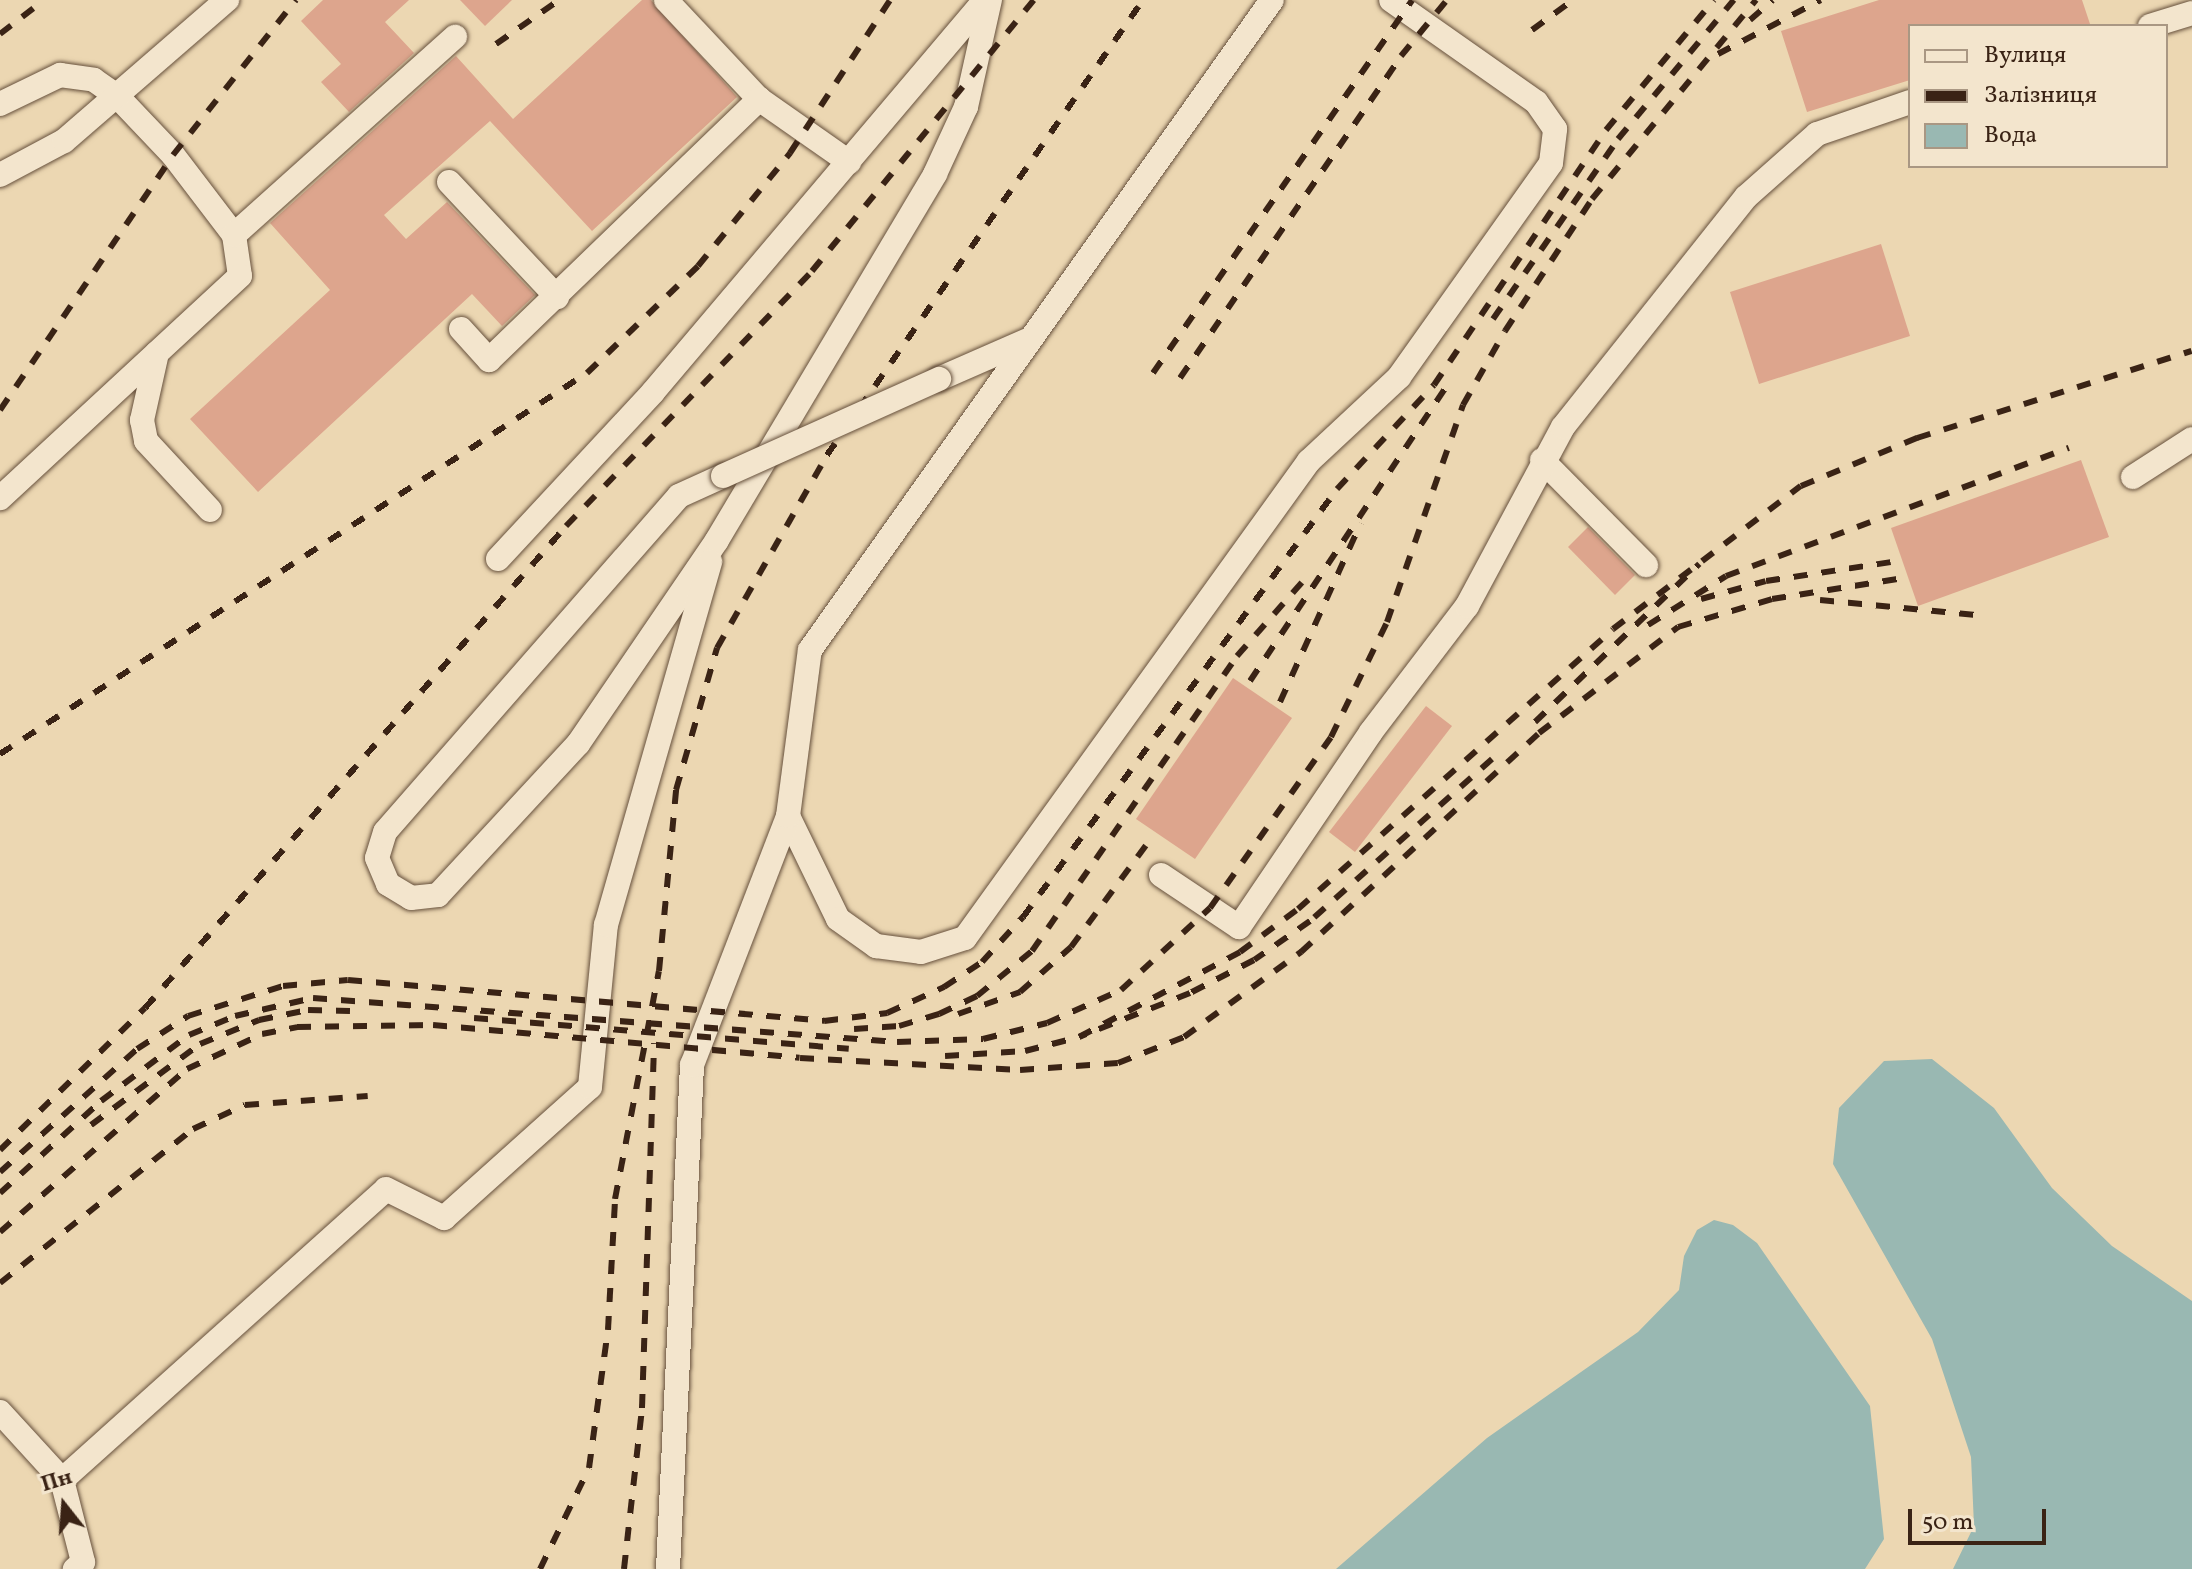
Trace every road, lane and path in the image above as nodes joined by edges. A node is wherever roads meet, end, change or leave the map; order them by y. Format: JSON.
{"nodes":[{"id":1,"x":227,"y":0,"type":"edge"},
{"id":2,"x":666,"y":0,"type":"edge"},
{"id":3,"x":987,"y":0,"type":"edge"},
{"id":4,"x":1272,"y":0,"type":"edge"},
{"id":5,"x":1391,"y":0,"type":"edge"},
{"id":6,"x":2192,"y":13,"type":"edge"},
{"id":7,"x":2156,"y":24,"type":"edge"},
{"id":8,"x":455,"y":37,"type":"dead end"},
{"id":9,"x":117,"y":96,"type":"junction"},
{"id":10,"x":759,"y":99,"type":"junction"},
{"id":11,"x":1908,"y":103,"type":"edge"},
{"id":12,"x":0,"y":104,"type":"edge"},
{"id":13,"x":849,"y":162,"type":"junction"},
{"id":14,"x":0,"y":175,"type":"edge"},
{"id":15,"x":449,"y":182,"type":"dead end"},
{"id":16,"x":234,"y":235,"type":"junction"},
{"id":17,"x":557,"y":297,"type":"junction"},
{"id":18,"x":461,"y":329,"type":"dead end"},
{"id":19,"x":1031,"y":339,"type":"junction"},
{"id":20,"x":157,"y":353,"type":"junction"},
{"id":21,"x":2192,"y":439,"type":"edge"},
{"id":22,"x":1542,"y":460,"type":"junction"},
{"id":23,"x":2133,"y":477,"type":"dead end"},
{"id":24,"x":0,"y":498,"type":"edge"},
{"id":25,"x":210,"y":510,"type":"dead end"},
{"id":26,"x":717,"y":540,"type":"junction"},
{"id":27,"x":498,"y":559,"type":"dead end"},
{"id":28,"x":1646,"y":565,"type":"dead end"},
{"id":29,"x":788,"y":816,"type":"junction"},
{"id":30,"x":1161,"y":875,"type":"dead end"},
{"id":31,"x":0,"y":1412,"type":"edge"},
{"id":32,"x":62,"y":1480,"type":"junction"},
{"id":33,"x":75,"y":1569,"type":"edge"},
{"id":34,"x":668,"y":1569,"type":"edge"}],
"edges":[{"from":1,"to":9,"type":"lane"},
{"from":2,"to":10,"type":"lane"},
{"from":3,"to":13,"type":"lane"},
{"from":3,"to":26,"type":"lane"},
{"from":4,"to":19,"type":"lane"},
{"from":5,"to":29,"type":"lane"},
{"from":6,"to":7,"type":"lane"},
{"from":8,"to":16,"type":"lane"},
{"from":9,"to":12,"type":"lane"},
{"from":9,"to":14,"type":"lane"},
{"from":9,"to":16,"type":"lane"},
{"from":10,"to":13,"type":"lane"},
{"from":10,"to":17,"type":"lane"},
{"from":11,"to":22,"type":"lane"},
{"from":13,"to":27,"type":"lane"},
{"from":15,"to":17,"type":"lane"},
{"from":16,"to":20,"type":"lane"},
{"from":17,"to":18,"type":"lane"},
{"from":19,"to":26,"type":"lane","bridge":true},
{"from":19,"to":29,"type":"lane"},
{"from":20,"to":24,"type":"lane"},
{"from":20,"to":25,"type":"lane"},
{"from":21,"to":23,"type":"lane"},
{"from":22,"to":28,"type":"lane"},
{"from":22,"to":30,"type":"lane"},
{"from":26,"to":32,"type":"lane"},
{"from":29,"to":34,"type":"lane"},
{"from":31,"to":32,"type":"lane"},
{"from":32,"to":33,"type":"lane"}]}
